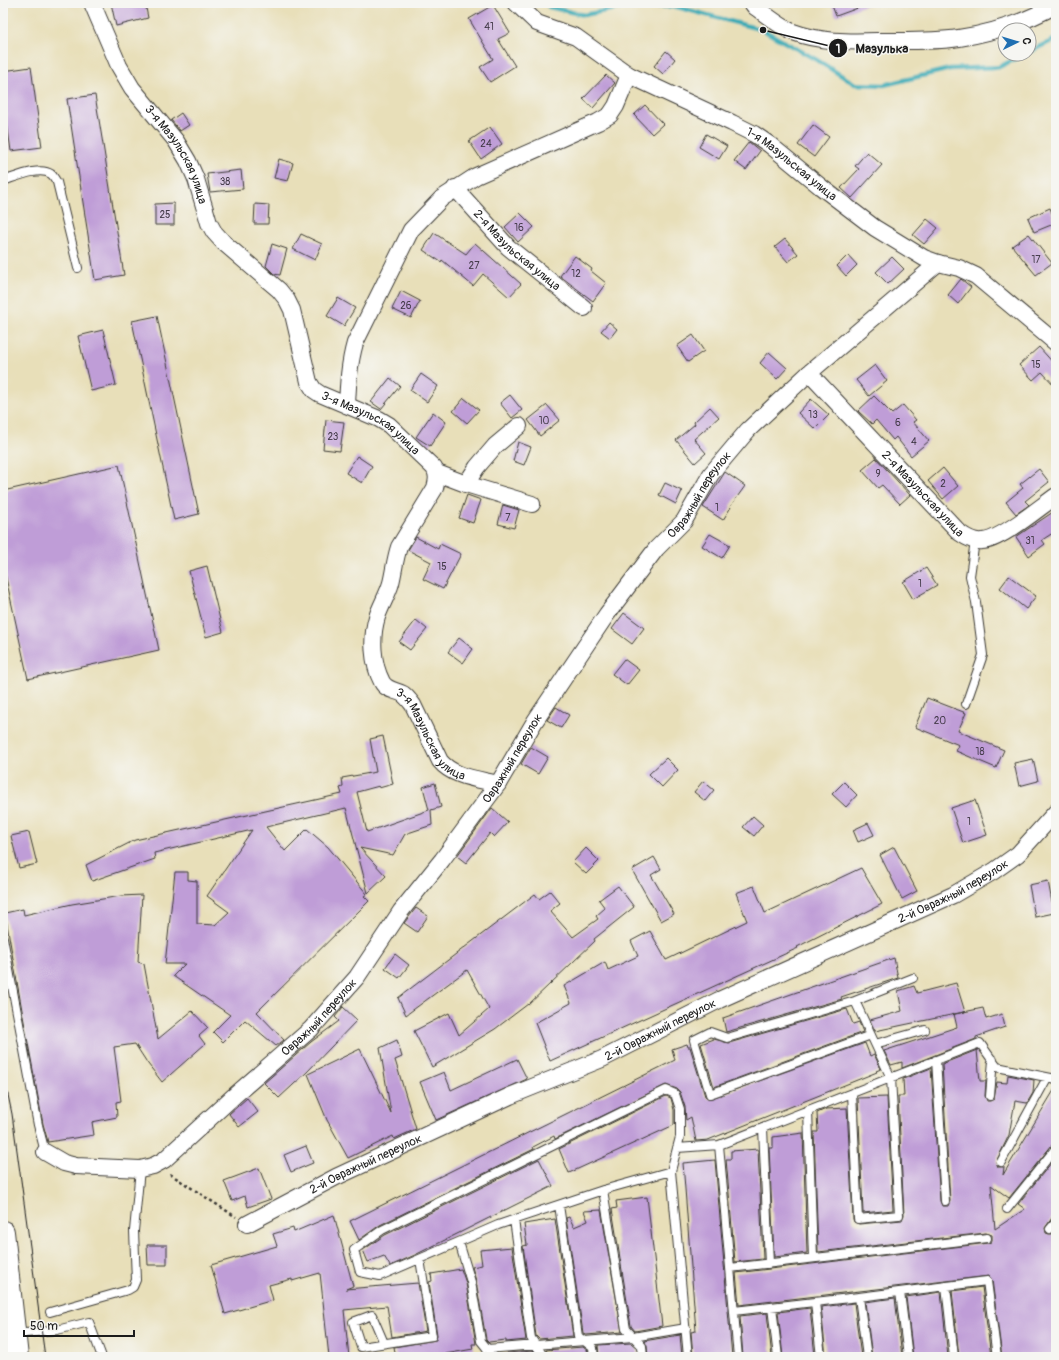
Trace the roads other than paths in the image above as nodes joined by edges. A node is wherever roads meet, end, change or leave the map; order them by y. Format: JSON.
{"nodes":[{"id":1,"x":92,"y":3,"type":"edge"},
{"id":2,"x":516,"y":3,"type":"edge"},
{"id":3,"x":752,"y":3,"type":"edge"},
{"id":4,"x":1056,"y":4,"type":"edge"},
{"id":5,"x":629,"y":75,"type":"junction"},
{"id":6,"x":3,"y":181,"type":"edge"},
{"id":7,"x":455,"y":188,"type":"junction"},
{"id":8,"x":938,"y":263,"type":"junction"},
{"id":9,"x":78,"y":268,"type":"dead end"},
{"id":10,"x":584,"y":308,"type":"dead end"},
{"id":11,"x":1056,"y":343,"type":"edge"},
{"id":12,"x":809,"y":373,"type":"junction"},
{"id":13,"x":347,"y":405,"type":"junction"},
{"id":14,"x":519,"y":426,"type":"dead end"},
{"id":15,"x":437,"y":473,"type":"junction"},
{"id":16,"x":466,"y":484,"type":"junction"},
{"id":17,"x":1056,"y":496,"type":"edge"},
{"id":18,"x":532,"y":504,"type":"dead end"},
{"id":19,"x":975,"y":540,"type":"junction"},
{"id":20,"x":966,"y":704,"type":"dead end"},
{"id":21,"x":498,"y":784,"type":"junction"},
{"id":22,"x":1056,"y":812,"type":"edge"},
{"id":23,"x":3,"y":938,"type":"edge"},
{"id":24,"x":913,"y":978,"type":"dead end"},
{"id":25,"x":855,"y":1001,"type":"junction"},
{"id":26,"x":925,"y":1030,"type":"dead end"},
{"id":27,"x":870,"y":1034,"type":"junction"},
{"id":28,"x":875,"y":1044,"type":"junction"},
{"id":29,"x":936,"y":1060,"type":"junction"},
{"id":30,"x":993,"y":1060,"type":"junction"},
{"id":31,"x":891,"y":1078,"type":"junction"},
{"id":32,"x":1052,"y":1079,"type":"edge"},
{"id":33,"x":852,"y":1093,"type":"junction"},
{"id":34,"x":990,"y":1096,"type":"dead end"},
{"id":35,"x":808,"y":1110,"type":"junction"},
{"id":36,"x":763,"y":1128,"type":"junction"},
{"id":37,"x":719,"y":1145,"type":"junction"},
{"id":38,"x":678,"y":1148,"type":"junction"},
{"id":39,"x":1056,"y":1148,"type":"edge"},
{"id":40,"x":45,"y":1152,"type":"joint"},
{"id":41,"x":1001,"y":1162,"type":"dead end"},
{"id":42,"x":140,"y":1169,"type":"junction"},
{"id":43,"x":671,"y":1171,"type":"junction"},
{"id":44,"x":603,"y":1190,"type":"junction"},
{"id":45,"x":945,"y":1201,"type":"dead end"},
{"id":46,"x":559,"y":1205,"type":"junction"},
{"id":47,"x":1007,"y":1209,"type":"dead end"},
{"id":48,"x":514,"y":1220,"type":"junction"},
{"id":49,"x":247,"y":1224,"type":"road end"},
{"id":50,"x":3,"y":1232,"type":"edge"},
{"id":51,"x":987,"y":1238,"type":"dead end"},
{"id":52,"x":459,"y":1242,"type":"junction"},
{"id":53,"x":813,"y":1258,"type":"junction"},
{"id":54,"x":420,"y":1259,"type":"junction"},
{"id":55,"x":770,"y":1264,"type":"junction"},
{"id":56,"x":730,"y":1268,"type":"junction"},
{"id":57,"x":946,"y":1286,"type":"junction"},
{"id":58,"x":900,"y":1292,"type":"junction"},
{"id":59,"x":859,"y":1297,"type":"junction"},
{"id":60,"x":816,"y":1302,"type":"junction"},
{"id":61,"x":772,"y":1307,"type":"junction"},
{"id":62,"x":734,"y":1311,"type":"junction"},
{"id":63,"x":50,"y":1312,"type":"dead end"},
{"id":64,"x":686,"y":1328,"type":"junction"},
{"id":65,"x":15,"y":1335,"type":"junction"},
{"id":66,"x":633,"y":1337,"type":"junction"},
{"id":67,"x":585,"y":1341,"type":"junction"},
{"id":68,"x":384,"y":1343,"type":"junction"},
{"id":69,"x":536,"y":1346,"type":"junction"},
{"id":70,"x":487,"y":1349,"type":"junction"},
{"id":71,"x":17,"y":1357,"type":"edge"},
{"id":72,"x":102,"y":1357,"type":"edge"},
{"id":73,"x":494,"y":1357,"type":"edge"},
{"id":74,"x":544,"y":1357,"type":"edge"},
{"id":75,"x":594,"y":1357,"type":"edge"},
{"id":76,"x":643,"y":1357,"type":"edge"},
{"id":77,"x":688,"y":1357,"type":"edge"},
{"id":78,"x":738,"y":1357,"type":"edge"},
{"id":79,"x":778,"y":1357,"type":"edge"},
{"id":80,"x":821,"y":1357,"type":"edge"},
{"id":81,"x":867,"y":1357,"type":"edge"},
{"id":82,"x":908,"y":1357,"type":"edge"},
{"id":83,"x":954,"y":1357,"type":"edge"},
{"id":84,"x":997,"y":1357,"type":"edge"}],
"edges":[{"from":1,"to":13,"type":"street","name":"3-я Мазульская улица"},
{"from":2,"to":5,"type":"street","name":"1-я Мазульская улица"},
{"from":3,"to":4,"type":"street"},
{"from":5,"to":7,"type":"street"},
{"from":5,"to":8,"type":"street","name":"1-я Мазульская улица"},
{"from":6,"to":9,"type":"lane"},
{"from":7,"to":10,"type":"street","name":"2-я Мазульская улица"},
{"from":7,"to":13,"type":"street"},
{"from":8,"to":11,"type":"street","name":"1-я Мазульская улица"},
{"from":8,"to":12,"type":"street","name":"Овражный переулок"},
{"from":12,"to":19,"type":"street","name":"2-я Мазульская улица"},
{"from":12,"to":21,"type":"street","name":"Овражный переулок"},
{"from":13,"to":15,"type":"street","name":"3-я Мазульская улица"},
{"from":14,"to":16,"type":"street"},
{"from":15,"to":16,"type":"street"},
{"from":15,"to":21,"type":"street","name":"3-я Мазульская улица"},
{"from":16,"to":18,"type":"street"},
{"from":17,"to":19,"type":"street","name":"2-я Мазульская улица"},
{"from":19,"to":20,"type":"lane"},
{"from":21,"to":42,"type":"street","name":"Овражный переулок"},
{"from":22,"to":49,"type":"street","name":"2-й Овражный переулок"},
{"from":23,"to":40,"type":"lane"},
{"from":24,"to":25,"type":"lane"},
{"from":25,"to":27,"type":"lane"},
{"from":25,"to":27,"type":"lane"},
{"from":26,"to":28,"type":"lane"},
{"from":27,"to":28,"type":"lane"},
{"from":28,"to":31,"type":"lane"},
{"from":29,"to":30,"type":"lane"},
{"from":29,"to":31,"type":"lane"},
{"from":29,"to":45,"type":"lane"},
{"from":30,"to":32,"type":"lane"},
{"from":30,"to":34,"type":"lane"},
{"from":31,"to":33,"type":"lane"},
{"from":31,"to":33,"type":"lane"},
{"from":32,"to":41,"type":"lane"},
{"from":33,"to":35,"type":"lane"},
{"from":35,"to":36,"type":"lane"},
{"from":35,"to":53,"type":"lane"},
{"from":36,"to":37,"type":"lane"},
{"from":36,"to":55,"type":"lane"},
{"from":37,"to":38,"type":"lane"},
{"from":37,"to":56,"type":"lane"},
{"from":38,"to":43,"type":"lane"},
{"from":38,"to":54,"type":"lane"},
{"from":39,"to":47,"type":"lane"},
{"from":40,"to":42,"type":"street","name":"Овражный переулок"},
{"from":42,"to":63,"type":"lane"},
{"from":43,"to":44,"type":"lane"},
{"from":43,"to":64,"type":"lane"},
{"from":44,"to":46,"type":"lane"},
{"from":44,"to":66,"type":"lane"},
{"from":46,"to":48,"type":"lane"},
{"from":46,"to":67,"type":"lane"},
{"from":48,"to":52,"type":"lane"},
{"from":48,"to":69,"type":"lane"},
{"from":50,"to":65,"type":"main road"},
{"from":51,"to":53,"type":"lane"},
{"from":52,"to":54,"type":"lane"},
{"from":52,"to":70,"type":"lane"},
{"from":53,"to":55,"type":"lane"},
{"from":54,"to":68,"type":"lane"},
{"from":55,"to":56,"type":"lane"},
{"from":56,"to":62,"type":"lane"},
{"from":57,"to":58,"type":"lane"},
{"from":57,"to":83,"type":"lane"},
{"from":57,"to":84,"type":"lane"},
{"from":58,"to":59,"type":"lane"},
{"from":58,"to":82,"type":"lane"},
{"from":59,"to":60,"type":"lane"},
{"from":59,"to":81,"type":"lane"},
{"from":60,"to":61,"type":"lane"},
{"from":60,"to":80,"type":"lane"},
{"from":61,"to":62,"type":"lane"},
{"from":61,"to":79,"type":"lane"},
{"from":62,"to":78,"type":"lane"},
{"from":64,"to":66,"type":"lane"},
{"from":64,"to":77,"type":"lane"},
{"from":65,"to":71,"type":"main road"},
{"from":65,"to":72,"type":"lane"},
{"from":66,"to":67,"type":"lane"},
{"from":66,"to":76,"type":"lane"},
{"from":67,"to":69,"type":"lane"},
{"from":67,"to":75,"type":"lane"},
{"from":68,"to":68,"type":"lane"},
{"from":69,"to":70,"type":"lane"},
{"from":69,"to":74,"type":"lane"},
{"from":70,"to":73,"type":"lane"}]}
